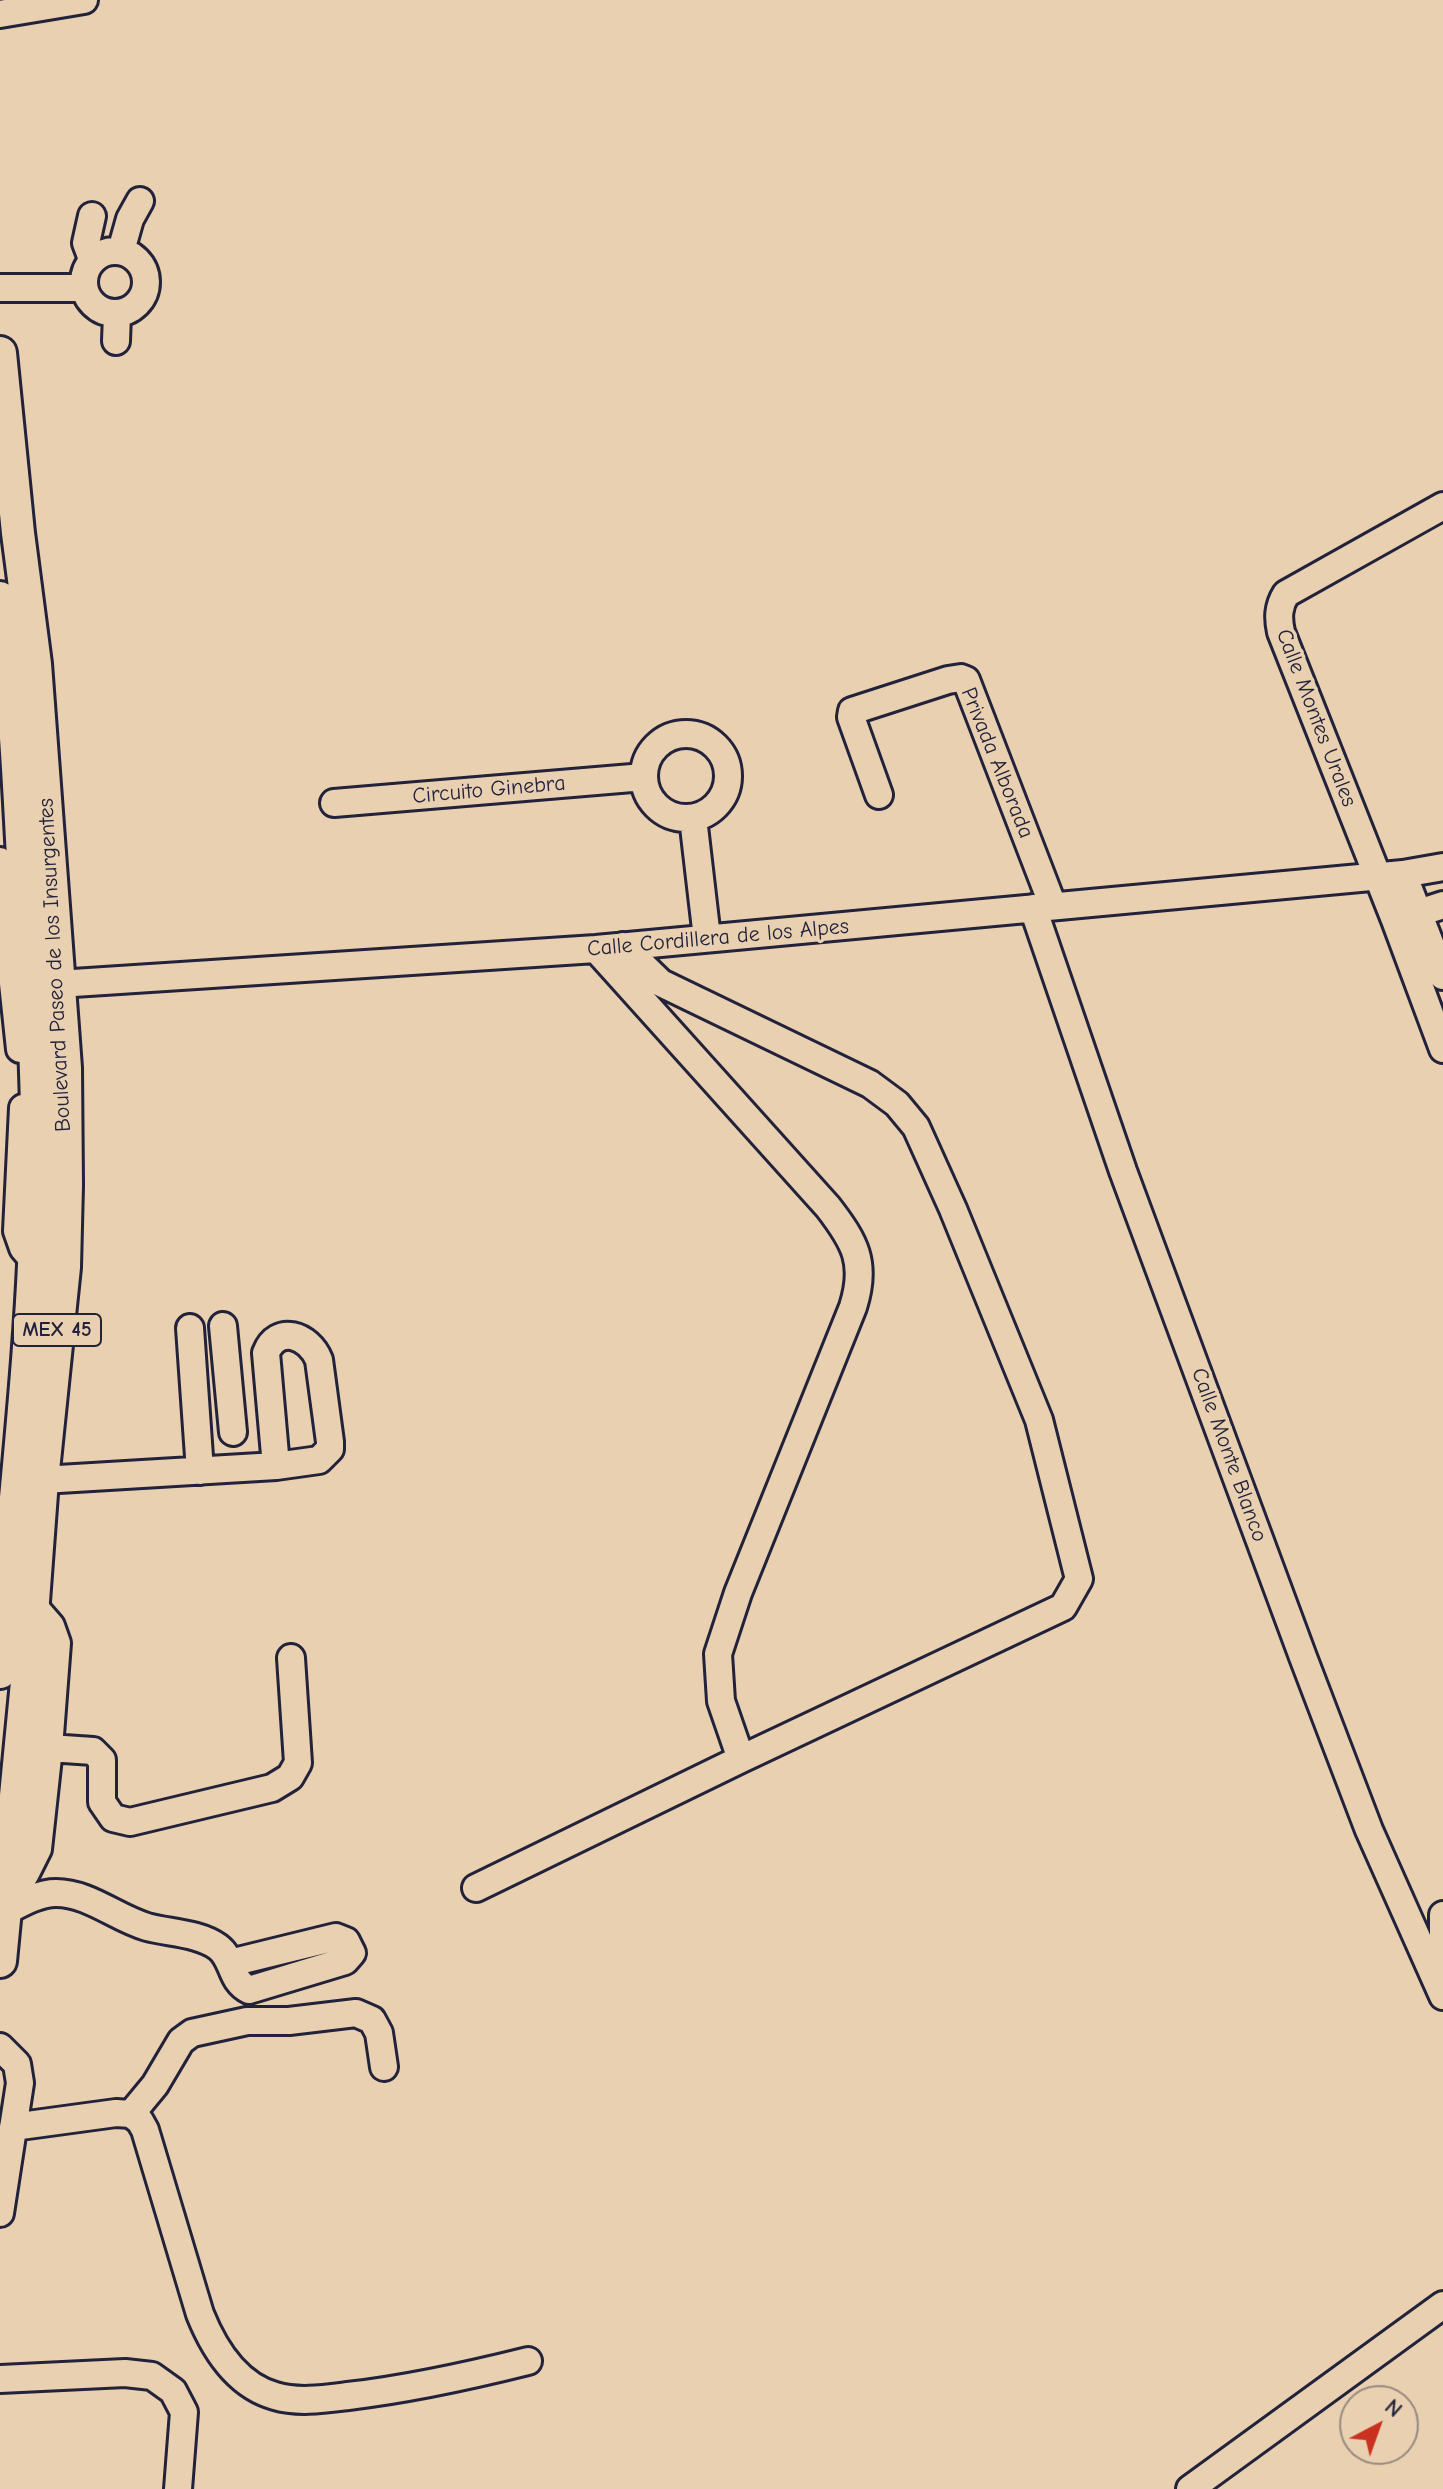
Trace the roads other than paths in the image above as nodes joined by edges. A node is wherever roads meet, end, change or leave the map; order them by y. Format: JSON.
{"nodes":[{"id":1,"x":84,"y":0,"type":"edge"},
{"id":2,"x":0,"y":14,"type":"edge"},
{"id":3,"x":140,"y":201,"type":"dead end"},
{"id":4,"x":92,"y":216,"type":"dead end"},
{"id":5,"x":121,"y":251,"type":"junction"},
{"id":6,"x":92,"y":259,"type":"junction"},
{"id":7,"x":0,"y":288,"type":"edge"},
{"id":8,"x":83,"y":288,"type":"junction"},
{"id":9,"x":117,"y":314,"type":"junction"},
{"id":10,"x":116,"y":341,"type":"dead end"},
{"id":11,"x":0,"y":353,"type":"edge"},
{"id":12,"x":1443,"y":506,"type":"edge"},
{"id":13,"x":0,"y":598,"type":"edge"},
{"id":14,"x":15,"y":659,"type":"edge"},
{"id":15,"x":17,"y":694,"type":"edge"},
{"id":16,"x":20,"y":756,"type":"edge"},
{"id":17,"x":644,"y":777,"type":"junction"},
{"id":18,"x":879,"y":795,"type":"dead end"},
{"id":19,"x":334,"y":803,"type":"dead end"},
{"id":20,"x":693,"y":818,"type":"junction"},
{"id":21,"x":0,"y":861,"type":"edge"},
{"id":22,"x":1443,"y":867,"type":"edge"},
{"id":23,"x":1403,"y":874,"type":"junction"},
{"id":24,"x":1377,"y":875,"type":"junction"},
{"id":25,"x":1043,"y":907,"type":"junction"},
{"id":26,"x":1419,"y":913,"type":"edge"},
{"id":27,"x":3,"y":915,"type":"edge"},
{"id":28,"x":707,"y":938,"type":"junction"},
{"id":29,"x":623,"y":946,"type":"junction"},
{"id":30,"x":596,"y":949,"type":"junction"},
{"id":31,"x":1443,"y":976,"type":"edge"},
{"id":32,"x":58,"y":984,"type":"junction"},
{"id":33,"x":1443,"y":1049,"type":"edge"},
{"id":34,"x":35,"y":1262,"type":"junction"},
{"id":35,"x":223,"y":1326,"type":"dead end"},
{"id":36,"x":190,"y":1328,"type":"dead end"},
{"id":37,"x":228,"y":1377,"type":"junction"},
{"id":38,"x":268,"y":1377,"type":"junction"},
{"id":39,"x":194,"y":1379,"type":"junction"},
{"id":40,"x":233,"y":1432,"type":"dead end"},
{"id":41,"x":276,"y":1466,"type":"junction"},
{"id":42,"x":200,"y":1471,"type":"junction"},
{"id":43,"x":42,"y":1480,"type":"junction"},
{"id":44,"x":31,"y":1603,"type":"junction"},
{"id":45,"x":291,"y":1658,"type":"dead end"},
{"id":46,"x":0,"y":1672,"type":"edge"},
{"id":47,"x":49,"y":1748,"type":"junction"},
{"id":48,"x":741,"y":1759,"type":"junction"},
{"id":49,"x":476,"y":1888,"type":"dead end"},
{"id":50,"x":4,"y":1908,"type":"junction"},
{"id":51,"x":1443,"y":1915,"type":"edge"},
{"id":52,"x":0,"y":1961,"type":"edge"},
{"id":53,"x":230,"y":1963,"type":"dead end"},
{"id":54,"x":1443,"y":1978,"type":"edge"},
{"id":55,"x":1443,"y":1996,"type":"edge"},
{"id":56,"x":0,"y":2047,"type":"edge"},
{"id":57,"x":384,"y":2067,"type":"dead end"},
{"id":58,"x":131,"y":2114,"type":"junction"},
{"id":59,"x":13,"y":2127,"type":"junction"},
{"id":60,"x":0,"y":2213,"type":"edge"},
{"id":61,"x":1443,"y":2305,"type":"edge"},
{"id":62,"x":528,"y":2361,"type":"dead end"},
{"id":63,"x":0,"y":2379,"type":"edge"},
{"id":64,"x":178,"y":2489,"type":"edge"},
{"id":65,"x":1190,"y":2489,"type":"edge"}],
"edges":[{"from":1,"to":2,"type":"street"},
{"from":3,"to":5,"type":"street"},
{"from":4,"to":6,"type":"street"},
{"from":5,"to":6,"type":"street"},
{"from":5,"to":9,"type":"street"},
{"from":6,"to":8,"type":"street"},
{"from":7,"to":8,"type":"street"},
{"from":8,"to":9,"type":"street"},
{"from":9,"to":10,"type":"street"},
{"from":11,"to":14,"type":"main road","name":"Boulevard Paseo de los Insurgentes","number":"MEX 45"},
{"from":12,"to":24,"type":"street","name":"Calle Montes Urales"},
{"from":13,"to":14,"type":"main road","name":"Boulevard Paseo de los Insurgentes","number":"MEX 45"},
{"from":14,"to":15,"type":"main road","name":"Boulevard Paseo de los Insurgentes","number":"MEX 45"},
{"from":14,"to":16,"type":"main road"},
{"from":15,"to":16,"type":"main road","name":"Boulevard Paseo de los Insurgentes","number":"MEX 45"},
{"from":16,"to":32,"type":"main road","name":"Boulevard Paseo de los Insurgentes","number":"MEX 45"},
{"from":16,"to":34,"type":"main road","name":"Boulevard Paseo de los Insurgentes","number":"MEX 45"},
{"from":17,"to":19,"type":"street","name":"Circuito Ginebra"},
{"from":17,"to":20,"type":"street"},
{"from":17,"to":20,"type":"street"},
{"from":18,"to":25,"type":"street","name":"Privada Alborada"},
{"from":20,"to":28,"type":"street"},
{"from":21,"to":27,"type":"street"},
{"from":22,"to":23,"type":"street","name":"Calle Cordillera de los Alpes"},
{"from":23,"to":24,"type":"street","name":"Calle Cordillera de los Alpes"},
{"from":23,"to":26,"type":"street"},
{"from":24,"to":25,"type":"street","name":"Calle Cordillera de los Alpes"},
{"from":24,"to":26,"type":"street","name":"Calle Montes Urales"},
{"from":25,"to":28,"type":"street","name":"Calle Cordillera de los Alpes"},
{"from":25,"to":55,"type":"street","name":"Calle Monte Blanco"},
{"from":26,"to":31,"type":"street"},
{"from":26,"to":33,"type":"street"},
{"from":27,"to":34,"type":"street"},
{"from":28,"to":29,"type":"street","name":"Calle Cordillera de los Alpes"},
{"from":29,"to":30,"type":"street","name":"Calle Cordillera de los Alpes"},
{"from":29,"to":48,"type":"street"},
{"from":30,"to":32,"type":"street","name":"Calle Cordillera de los Alpes"},
{"from":30,"to":48,"type":"street"},
{"from":32,"to":43,"type":"main road","name":"Boulevard Paseo de los Insurgentes","number":"MEX 45"},
{"from":34,"to":46,"type":"main road","name":"Boulevard Paseo de los Insurgentes","number":"MEX 45"},
{"from":35,"to":37,"type":"street"},
{"from":36,"to":39,"type":"street"},
{"from":37,"to":38,"type":"street"},
{"from":37,"to":39,"type":"street"},
{"from":37,"to":40,"type":"street"},
{"from":38,"to":41,"type":"street"},
{"from":38,"to":41,"type":"street"},
{"from":39,"to":42,"type":"street"},
{"from":41,"to":42,"type":"street"},
{"from":42,"to":43,"type":"street"},
{"from":43,"to":44,"type":"main road","name":"Boulevard Paseo de los Insurgentes","number":"MEX 45"},
{"from":44,"to":47,"type":"street"},
{"from":44,"to":50,"type":"main road","name":"Boulevard Paseo de los Insurgentes","number":"MEX 45"},
{"from":45,"to":47,"type":"street"},
{"from":47,"to":50,"type":"street"},
{"from":48,"to":49,"type":"street"},
{"from":50,"to":52,"type":"main road","name":"Boulevard Paseo de los Insurgentes","number":"MEX 45"},
{"from":50,"to":53,"type":"street"},
{"from":51,"to":54,"type":"street"},
{"from":56,"to":59,"type":"street"},
{"from":57,"to":58,"type":"street"},
{"from":58,"to":59,"type":"street"},
{"from":58,"to":62,"type":"street"},
{"from":59,"to":60,"type":"street"},
{"from":61,"to":65,"type":"street"},
{"from":63,"to":64,"type":"street"}]}
